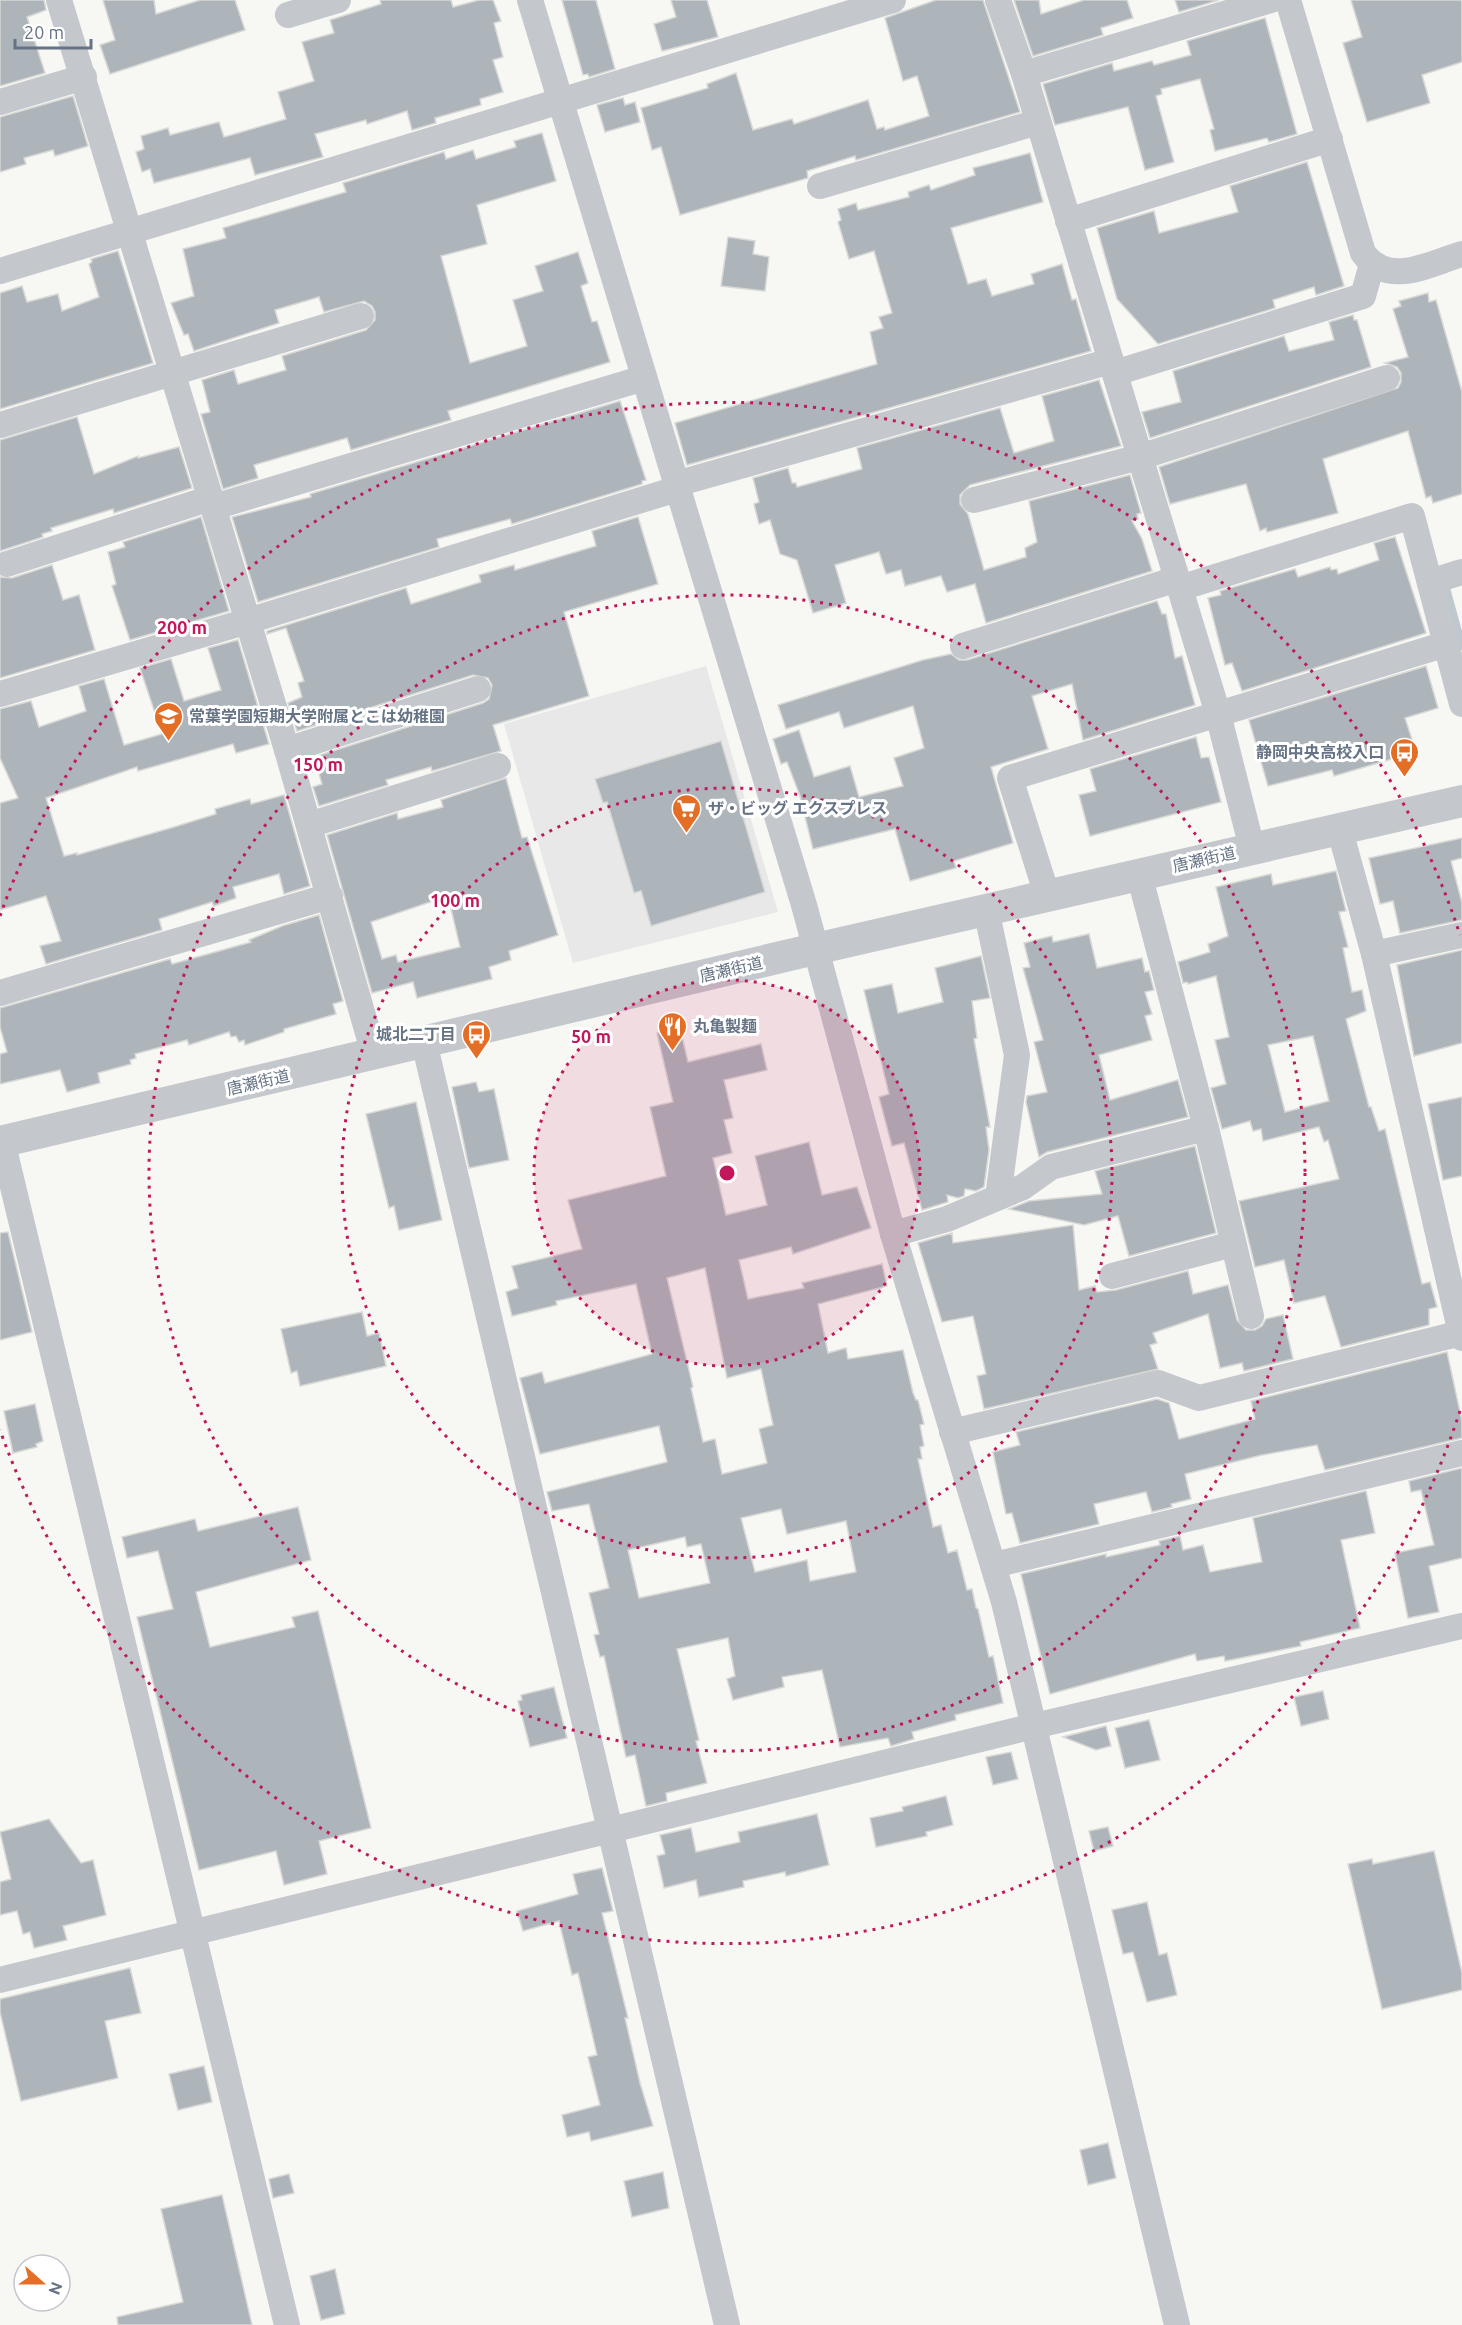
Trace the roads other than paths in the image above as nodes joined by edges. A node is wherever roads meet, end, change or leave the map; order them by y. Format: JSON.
{"nodes":[{"id":1,"x":59,"y":0,"type":"edge"},
{"id":2,"x":338,"y":0,"type":"edge"},
{"id":3,"x":530,"y":0,"type":"edge"},
{"id":4,"x":893,"y":0,"type":"edge"},
{"id":5,"x":998,"y":0,"type":"edge"},
{"id":6,"x":1271,"y":0,"type":"edge"},
{"id":7,"x":1288,"y":0,"type":"edge"},
{"id":8,"x":288,"y":15,"type":"dead end"},
{"id":9,"x":1024,"y":74,"type":"junction"},
{"id":10,"x":84,"y":77,"type":"junction"},
{"id":11,"x":0,"y":102,"type":"edge"},
{"id":12,"x":561,"y":102,"type":"junction"},
{"id":13,"x":1038,"y":122,"type":"junction"},
{"id":14,"x":1330,"y":139,"type":"junction"},
{"id":15,"x":820,"y":186,"type":"dead end"},
{"id":16,"x":1068,"y":221,"type":"junction"},
{"id":17,"x":131,"y":233,"type":"junction"},
{"id":18,"x":1462,"y":254,"type":"edge"},
{"id":19,"x":1372,"y":264,"type":"junction"},
{"id":20,"x":0,"y":271,"type":"edge"},
{"id":21,"x":362,"y":315,"type":"dead end"},
{"id":22,"x":1113,"y":367,"type":"junction"},
{"id":23,"x":173,"y":371,"type":"junction"},
{"id":24,"x":644,"y":378,"type":"junction"},
{"id":25,"x":1387,"y":378,"type":"dead end"},
{"id":26,"x":0,"y":425,"type":"edge"},
{"id":27,"x":1140,"y":457,"type":"junction"},
{"id":28,"x":676,"y":486,"type":"junction"},
{"id":29,"x":974,"y":500,"type":"dead end"},
{"id":30,"x":212,"y":503,"type":"junction"},
{"id":31,"x":8,"y":564,"type":"dead end"},
{"id":32,"x":1462,"y":572,"type":"edge"},
{"id":33,"x":1430,"y":582,"type":"junction"},
{"id":34,"x":1179,"y":583,"type":"junction"},
{"id":35,"x":248,"y":621,"type":"junction"},
{"id":36,"x":1446,"y":645,"type":"junction"},
{"id":37,"x":963,"y":646,"type":"dead end"},
{"id":38,"x":478,"y":689,"type":"dead end"},
{"id":39,"x":0,"y":694,"type":"edge"},
{"id":40,"x":1462,"y":704,"type":"edge"},
{"id":41,"x":1218,"y":714,"type":"junction"},
{"id":42,"x":287,"y":750,"type":"junction"},
{"id":43,"x":498,"y":766,"type":"dead end"},
{"id":44,"x":1462,"y":801,"type":"edge"},
{"id":45,"x":309,"y":825,"type":"junction"},
{"id":46,"x":1339,"y":827,"type":"junction"},
{"id":47,"x":1252,"y":848,"type":"junction"},
{"id":48,"x":1139,"y":874,"type":"junction"},
{"id":49,"x":1047,"y":895,"type":"junction"},
{"id":50,"x":330,"y":897,"type":"junction"},
{"id":51,"x":986,"y":909,"type":"junction"},
{"id":52,"x":1462,"y":935,"type":"edge"},
{"id":53,"x":815,"y":949,"type":"junction"},
{"id":54,"x":1374,"y":954,"type":"junction"},
{"id":55,"x":0,"y":993,"type":"edge"},
{"id":56,"x":424,"y":1042,"type":"junction"},
{"id":57,"x":374,"y":1054,"type":"junction"},
{"id":58,"x":1206,"y":1128,"type":"junction"},
{"id":59,"x":1,"y":1142,"type":"edge"},
{"id":60,"x":998,"y":1197,"type":"junction"},
{"id":61,"x":892,"y":1234,"type":"junction"},
{"id":62,"x":1451,"y":1240,"type":"edge"},
{"id":63,"x":1233,"y":1244,"type":"junction"},
{"id":64,"x":1112,"y":1276,"type":"dead end"},
{"id":65,"x":1251,"y":1316,"type":"dead end"},
{"id":66,"x":1461,"y":1335,"type":"edge"},
{"id":67,"x":952,"y":1432,"type":"junction"},
{"id":68,"x":1462,"y":1453,"type":"edge"},
{"id":69,"x":994,"y":1565,"type":"junction"},
{"id":70,"x":1462,"y":1626,"type":"edge"},
{"id":71,"x":1034,"y":1726,"type":"junction"},
{"id":72,"x":609,"y":1831,"type":"junction"},
{"id":73,"x":194,"y":1933,"type":"junction"},
{"id":74,"x":0,"y":1980,"type":"edge"},
{"id":75,"x":287,"y":2325,"type":"edge"},
{"id":76,"x":727,"y":2325,"type":"edge"},
{"id":77,"x":1177,"y":2325,"type":"edge"}],
"edges":[{"from":1,"to":10,"type":"street"},
{"from":2,"to":8,"type":"street"},
{"from":3,"to":12,"type":"street"},
{"from":4,"to":12,"type":"street"},
{"from":5,"to":9,"type":"street"},
{"from":6,"to":9,"type":"street"},
{"from":7,"to":14,"type":"street"},
{"from":9,"to":13,"type":"street"},
{"from":10,"to":11,"type":"street"},
{"from":10,"to":17,"type":"street"},
{"from":12,"to":17,"type":"street"},
{"from":12,"to":24,"type":"street"},
{"from":13,"to":15,"type":"street"},
{"from":13,"to":16,"type":"street"},
{"from":14,"to":16,"type":"street"},
{"from":14,"to":19,"type":"street"},
{"from":16,"to":22,"type":"street"},
{"from":17,"to":20,"type":"street"},
{"from":17,"to":23,"type":"street"},
{"from":18,"to":19,"type":"street"},
{"from":19,"to":22,"type":"street"},
{"from":21,"to":23,"type":"street"},
{"from":22,"to":27,"type":"street"},
{"from":22,"to":28,"type":"street"},
{"from":23,"to":26,"type":"street"},
{"from":23,"to":30,"type":"street"},
{"from":24,"to":28,"type":"street"},
{"from":24,"to":30,"type":"street"},
{"from":25,"to":27,"type":"street"},
{"from":27,"to":29,"type":"street"},
{"from":27,"to":34,"type":"street"},
{"from":28,"to":35,"type":"street"},
{"from":28,"to":53,"type":"street"},
{"from":30,"to":31,"type":"street"},
{"from":30,"to":35,"type":"street"},
{"from":32,"to":33,"type":"street"},
{"from":33,"to":34,"type":"street"},
{"from":33,"to":36,"type":"street"},
{"from":34,"to":37,"type":"street"},
{"from":34,"to":41,"type":"street"},
{"from":35,"to":39,"type":"street"},
{"from":35,"to":42,"type":"street"},
{"from":36,"to":40,"type":"street"},
{"from":36,"to":41,"type":"street"},
{"from":38,"to":42,"type":"street"},
{"from":41,"to":47,"type":"street"},
{"from":41,"to":49,"type":"street"},
{"from":42,"to":45,"type":"street"},
{"from":43,"to":45,"type":"street"},
{"from":44,"to":46,"type":"street","name":"唐瀬街道"},
{"from":45,"to":50,"type":"street"},
{"from":46,"to":47,"type":"street","name":"唐瀬街道"},
{"from":46,"to":54,"type":"street"},
{"from":47,"to":48,"type":"street","name":"唐瀬街道"},
{"from":48,"to":49,"type":"street","name":"唐瀬街道"},
{"from":48,"to":58,"type":"street"},
{"from":49,"to":51,"type":"street","name":"唐瀬街道"},
{"from":50,"to":55,"type":"street"},
{"from":50,"to":57,"type":"street"},
{"from":51,"to":53,"type":"street","name":"唐瀬街道"},
{"from":51,"to":60,"type":"street"},
{"from":52,"to":54,"type":"street"},
{"from":53,"to":56,"type":"street","name":"唐瀬街道"},
{"from":53,"to":61,"type":"street"},
{"from":54,"to":62,"type":"street"},
{"from":56,"to":57,"type":"street","name":"唐瀬街道"},
{"from":56,"to":72,"type":"street"},
{"from":57,"to":59,"type":"street","name":"唐瀬街道"},
{"from":58,"to":60,"type":"street"},
{"from":58,"to":63,"type":"street"},
{"from":59,"to":73,"type":"street"},
{"from":60,"to":61,"type":"street"},
{"from":61,"to":67,"type":"street"},
{"from":62,"to":66,"type":"street"},
{"from":63,"to":64,"type":"street"},
{"from":63,"to":65,"type":"street"},
{"from":66,"to":67,"type":"street"},
{"from":67,"to":69,"type":"street"},
{"from":68,"to":69,"type":"street"},
{"from":69,"to":71,"type":"street"},
{"from":70,"to":71,"type":"street"},
{"from":71,"to":72,"type":"street"},
{"from":71,"to":77,"type":"street"},
{"from":72,"to":73,"type":"street"},
{"from":72,"to":76,"type":"street"},
{"from":73,"to":74,"type":"street"},
{"from":73,"to":75,"type":"street"}]}
